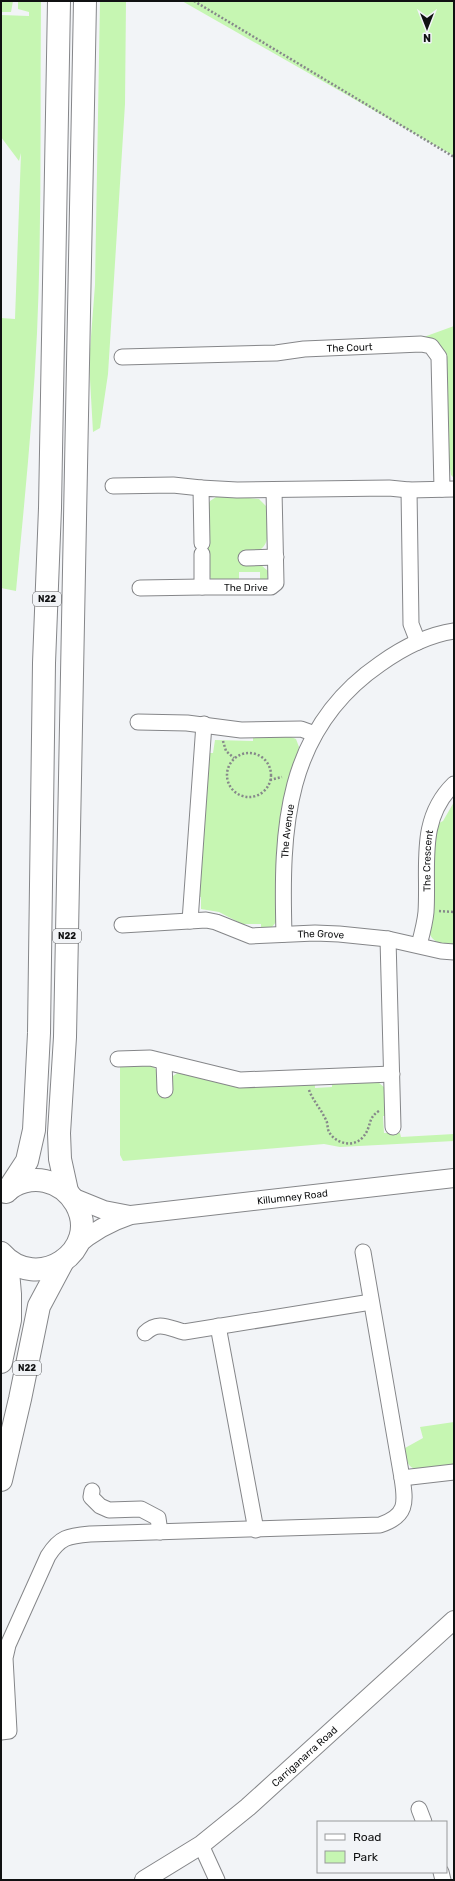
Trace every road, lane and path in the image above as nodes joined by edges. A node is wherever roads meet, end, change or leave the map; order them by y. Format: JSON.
{"nodes":[{"id":1,"x":59,"y":1,"type":"edge"},
{"id":2,"x":85,"y":1,"type":"edge"},
{"id":3,"x":194,"y":1,"type":"edge"},
{"id":4,"x":454,"y":157,"type":"edge"},
{"id":5,"x":122,"y":357,"type":"dead end"},
{"id":6,"x":113,"y":486,"type":"dead end"},
{"id":7,"x":201,"y":488,"type":"junction"},
{"id":8,"x":448,"y":489,"type":"edge"},
{"id":9,"x":274,"y":490,"type":"junction"},
{"id":10,"x":410,"y":490,"type":"junction"},
{"id":11,"x":276,"y":557,"type":"junction"},
{"id":12,"x":246,"y":558,"type":"dead end"},
{"id":13,"x":202,"y":587,"type":"junction"},
{"id":14,"x":140,"y":588,"type":"dead end"},
{"id":15,"x":454,"y":631,"type":"edge"},
{"id":16,"x":418,"y":642,"type":"junction"},
{"id":17,"x":138,"y":722,"type":"dead end"},
{"id":18,"x":204,"y":724,"type":"junction"},
{"id":19,"x":315,"y":734,"type":"junction"},
{"id":20,"x":223,"y":737,"type":"dead end"},
{"id":21,"x":234,"y":758,"type":"junction"},
{"id":22,"x":454,"y":784,"type":"edge"},
{"id":23,"x":190,"y":921,"type":"junction"},
{"id":24,"x":122,"y":925,"type":"dead end"},
{"id":25,"x":284,"y":934,"type":"junction"},
{"id":26,"x":388,"y":939,"type":"junction"},
{"id":27,"x":419,"y":945,"type":"junction"},
{"id":28,"x":454,"y":952,"type":"edge"},
{"id":29,"x":118,"y":1059,"type":"dead end"},
{"id":30,"x":164,"y":1062,"type":"junction"},
{"id":31,"x":392,"y":1074,"type":"junction"},
{"id":32,"x":307,"y":1078,"type":"junction"},
{"id":33,"x":165,"y":1090,"type":"dead end"},
{"id":34,"x":393,"y":1108,"type":"junction"},
{"id":35,"x":393,"y":1127,"type":"dead end"},
{"id":36,"x":454,"y":1178,"type":"edge"},
{"id":37,"x":4,"y":1193,"type":"edge"},
{"id":38,"x":70,"y":1194,"type":"junction"},
{"id":39,"x":131,"y":1215,"type":"junction"},
{"id":40,"x":363,"y":1252,"type":"dead end"},
{"id":41,"x":70,"y":1254,"type":"junction"},
{"id":42,"x":4,"y":1256,"type":"edge"},
{"id":43,"x":371,"y":1302,"type":"junction"},
{"id":44,"x":218,"y":1326,"type":"junction"},
{"id":45,"x":145,"y":1333,"type":"dead end"},
{"id":46,"x":1,"y":1362,"type":"edge"},
{"id":47,"x":454,"y":1472,"type":"edge"},
{"id":48,"x":402,"y":1478,"type":"junction"},
{"id":49,"x":1,"y":1480,"type":"edge"},
{"id":50,"x":92,"y":1491,"type":"dead end"},
{"id":51,"x":256,"y":1530,"type":"junction"},
{"id":52,"x":160,"y":1532,"type":"junction"},
{"id":53,"x":454,"y":1620,"type":"edge"},
{"id":54,"x":1,"y":1732,"type":"edge"},
{"id":55,"x":201,"y":1845,"type":"junction"},
{"id":56,"x":144,"y":1880,"type":"edge"},
{"id":57,"x":217,"y":1880,"type":"edge"}],
"edges":[{"from":1,"to":37,"type":"highway","number":"N22"},
{"from":2,"to":38,"type":"highway","number":"N22"},
{"from":3,"to":4,"type":"path"},
{"from":5,"to":8,"type":"street","name":"The Court"},
{"from":6,"to":7,"type":"street"},
{"from":7,"to":9,"type":"street"},
{"from":7,"to":13,"type":"street"},
{"from":8,"to":10,"type":"street"},
{"from":9,"to":10,"type":"street"},
{"from":9,"to":11,"type":"street","name":"The Drive"},
{"from":10,"to":16,"type":"street"},
{"from":11,"to":12,"type":"street"},
{"from":11,"to":13,"type":"street","name":"The Drive"},
{"from":13,"to":14,"type":"street"},
{"from":15,"to":16,"type":"street","name":"The Avenue"},
{"from":16,"to":19,"type":"street","name":"The Avenue"},
{"from":17,"to":18,"type":"street"},
{"from":18,"to":19,"type":"street"},
{"from":18,"to":23,"type":"street"},
{"from":19,"to":25,"type":"street","name":"The Avenue"},
{"from":20,"to":21,"type":"path"},
{"from":21,"to":21,"type":"path"},
{"from":22,"to":27,"type":"street","name":"The Crescent"},
{"from":23,"to":24,"type":"street","name":"The Grove"},
{"from":23,"to":25,"type":"street","name":"The Grove"},
{"from":25,"to":26,"type":"street","name":"The Grove"},
{"from":26,"to":27,"type":"street"},
{"from":26,"to":31,"type":"street"},
{"from":27,"to":28,"type":"street"},
{"from":29,"to":30,"type":"street"},
{"from":30,"to":32,"type":"street"},
{"from":30,"to":33,"type":"street"},
{"from":31,"to":32,"type":"street"},
{"from":31,"to":34,"type":"street"},
{"from":32,"to":34,"type":"path"},
{"from":34,"to":35,"type":"street"},
{"from":36,"to":39,"type":"street","name":"Killumney Road"},
{"from":37,"to":38,"type":"highway","number":"N22"},
{"from":38,"to":39,"type":"street","name":"Killumney Road"},
{"from":38,"to":41,"type":"highway","number":"N22"},
{"from":39,"to":41,"type":"street","name":"Killumney Road"},
{"from":40,"to":43,"type":"street"},
{"from":41,"to":42,"type":"highway","number":"N22"},
{"from":41,"to":49,"type":"highway","number":"N22"},
{"from":42,"to":46,"type":"highway","number":"N22"},
{"from":43,"to":44,"type":"street"},
{"from":43,"to":48,"type":"street"},
{"from":44,"to":45,"type":"street"},
{"from":44,"to":51,"type":"street"},
{"from":47,"to":48,"type":"street"},
{"from":48,"to":51,"type":"street"},
{"from":50,"to":52,"type":"street"},
{"from":51,"to":52,"type":"street"},
{"from":52,"to":54,"type":"street"},
{"from":53,"to":55,"type":"street","name":"Carriganarra Road"},
{"from":55,"to":56,"type":"street","name":"Carriganarra Road"},
{"from":55,"to":57,"type":"street"}]}
